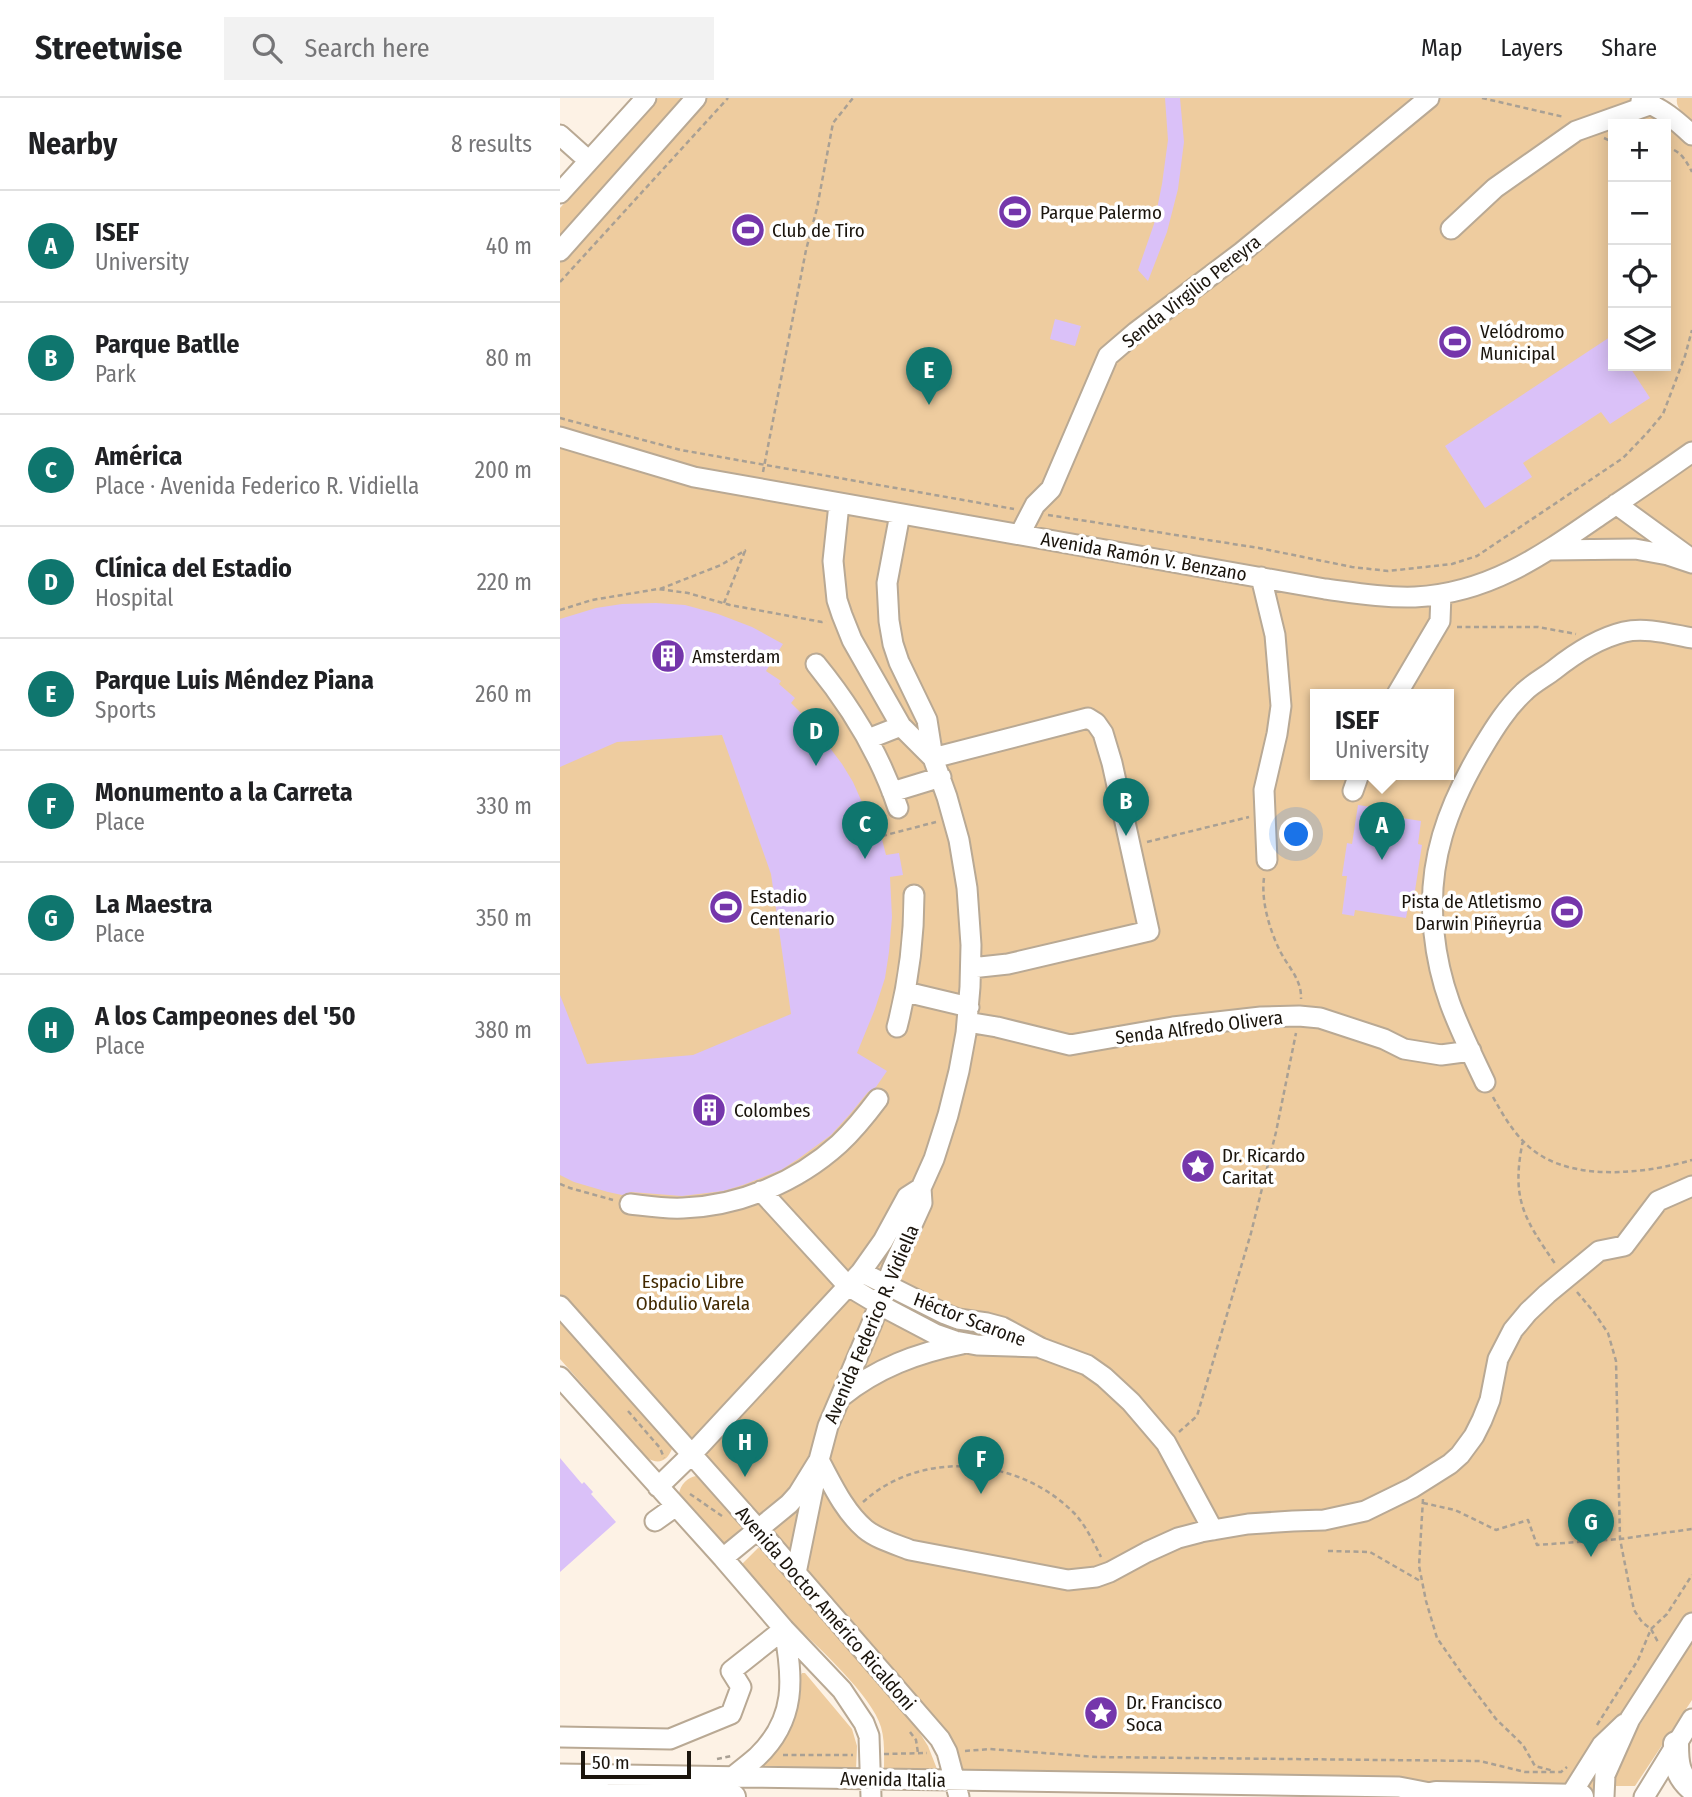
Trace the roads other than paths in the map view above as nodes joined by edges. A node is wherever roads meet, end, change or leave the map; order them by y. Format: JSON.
{"nodes":[{"id":1,"x":646,"y":98,"type":"edge"},
{"id":2,"x":696,"y":98,"type":"edge"},
{"id":3,"x":1429,"y":98,"type":"edge"},
{"id":4,"x":1630,"y":98,"type":"edge"},
{"id":5,"x":1654,"y":101,"type":"edge"},
{"id":6,"x":560,"y":135,"type":"edge"},
{"id":7,"x":1692,"y":135,"type":"edge"},
{"id":8,"x":589,"y":161,"type":"junction"},
{"id":9,"x":560,"y":193,"type":"edge"},
{"id":10,"x":1451,"y":229,"type":"dead end"},
{"id":11,"x":560,"y":251,"type":"edge"},
{"id":12,"x":562,"y":439,"type":"edge"},
{"id":13,"x":1692,"y":452,"type":"edge"},
{"id":14,"x":839,"y":504,"type":"junction"},
{"id":15,"x":1616,"y":504,"type":"junction"},
{"id":16,"x":900,"y":514,"type":"junction"},
{"id":17,"x":1020,"y":534,"type":"junction"},
{"id":18,"x":1549,"y":550,"type":"junction"},
{"id":19,"x":1692,"y":561,"type":"edge"},
{"id":20,"x":1261,"y":577,"type":"junction"},
{"id":21,"x":1441,"y":594,"type":"junction"},
{"id":22,"x":1692,"y":638,"type":"edge"},
{"id":23,"x":816,"y":664,"type":"dead end"},
{"id":24,"x":1399,"y":689,"type":"edge"},
{"id":25,"x":901,"y":726,"type":"junction"},
{"id":26,"x":868,"y":739,"type":"junction"},
{"id":27,"x":933,"y":758,"type":"junction"},
{"id":28,"x":941,"y":777,"type":"junction"},
{"id":29,"x":1266,"y":860,"type":"road end"},
{"id":30,"x":914,"y":895,"type":"dead end"},
{"id":31,"x":971,"y":968,"type":"junction"},
{"id":32,"x":906,"y":992,"type":"junction"},
{"id":33,"x":968,"y":1014,"type":"junction"},
{"id":34,"x":897,"y":1027,"type":"dead end"},
{"id":35,"x":1471,"y":1051,"type":"junction"},
{"id":36,"x":1485,"y":1082,"type":"road end"},
{"id":37,"x":878,"y":1099,"type":"dead end"},
{"id":38,"x":1692,"y":1186,"type":"edge"},
{"id":39,"x":921,"y":1188,"type":"junction"},
{"id":40,"x":761,"y":1191,"type":"junction"},
{"id":41,"x":630,"y":1203,"type":"road end"},
{"id":42,"x":855,"y":1279,"type":"junction"},
{"id":43,"x":886,"y":1284,"type":"junction"},
{"id":44,"x":878,"y":1304,"type":"junction"},
{"id":45,"x":560,"y":1306,"type":"edge"},
{"id":46,"x":966,"y":1343,"type":"junction"},
{"id":47,"x":1041,"y":1348,"type":"junction"},
{"id":48,"x":560,"y":1377,"type":"edge"},
{"id":49,"x":840,"y":1398,"type":"junction"},
{"id":50,"x":692,"y":1454,"type":"junction"},
{"id":51,"x":819,"y":1460,"type":"junction"},
{"id":52,"x":658,"y":1487,"type":"junction"},
{"id":53,"x":676,"y":1506,"type":"junction"},
{"id":54,"x":655,"y":1521,"type":"dead end"},
{"id":55,"x":758,"y":1530,"type":"junction"},
{"id":56,"x":1213,"y":1530,"type":"junction"},
{"id":57,"x":723,"y":1558,"type":"junction"},
{"id":58,"x":796,"y":1573,"type":"junction"},
{"id":59,"x":1692,"y":1623,"type":"edge"},
{"id":60,"x":784,"y":1629,"type":"junction"},
{"id":61,"x":1629,"y":1719,"type":"junction"},
{"id":62,"x":1692,"y":1719,"type":"edge"},
{"id":63,"x":560,"y":1737,"type":"edge"},
{"id":64,"x":1676,"y":1744,"type":"junction"},
{"id":65,"x":560,"y":1774,"type":"edge"},
{"id":66,"x":732,"y":1787,"type":"edge"},
{"id":67,"x":871,"y":1788,"type":"edge"},
{"id":68,"x":957,"y":1788,"type":"edge"},
{"id":69,"x":1692,"y":1788,"type":"edge"},
{"id":70,"x":560,"y":1793,"type":"edge"},
{"id":71,"x":1428,"y":1796,"type":"edge"},
{"id":72,"x":1570,"y":1796,"type":"edge"},
{"id":73,"x":1581,"y":1797,"type":"edge"},
{"id":74,"x":1604,"y":1797,"type":"edge"},
{"id":75,"x":1644,"y":1797,"type":"edge"}],
"edges":[{"from":1,"to":8,"type":"street"},
{"from":2,"to":11,"type":"street"},
{"from":3,"to":17,"type":"street","name":"Senda Virgilio Pereyra"},
{"from":4,"to":5,"type":"street"},
{"from":5,"to":7,"type":"street"},
{"from":5,"to":10,"type":"street"},
{"from":6,"to":8,"type":"street"},
{"from":8,"to":9,"type":"street"},
{"from":12,"to":14,"type":"street","name":"Avenida Ramón V. Benzano"},
{"from":13,"to":15,"type":"street","name":"Avenida Ramón V. Benzano"},
{"from":14,"to":16,"type":"street","name":"Avenida Ramón V. Benzano"},
{"from":14,"to":25,"type":"street","name":"Avenida Federico R. Vidiella"},
{"from":15,"to":18,"type":"street","name":"Avenida Ramón V. Benzano"},
{"from":15,"to":19,"type":"street"},
{"from":16,"to":17,"type":"street","name":"Avenida Ramón V. Benzano"},
{"from":16,"to":27,"type":"street","name":"Avenida Federico R. Vidiella"},
{"from":17,"to":20,"type":"street","name":"Avenida Ramón V. Benzano"},
{"from":18,"to":19,"type":"street"},
{"from":18,"to":21,"type":"street","name":"Avenida Ramón V. Benzano"},
{"from":20,"to":21,"type":"street","name":"Avenida Ramón V. Benzano"},
{"from":20,"to":29,"type":"street"},
{"from":21,"to":24,"type":"street"},
{"from":22,"to":35,"type":"street"},
{"from":23,"to":26,"type":"street"},
{"from":25,"to":26,"type":"street"},
{"from":25,"to":27,"type":"street","name":"Avenida Federico R. Vidiella"},
{"from":26,"to":28,"type":"street"},
{"from":27,"to":28,"type":"street","name":"Avenida Federico R. Vidiella"},
{"from":27,"to":31,"type":"street"},
{"from":28,"to":31,"type":"street","name":"Avenida Federico R. Vidiella"},
{"from":30,"to":32,"type":"street"},
{"from":31,"to":33,"type":"street","name":"Avenida Federico R. Vidiella"},
{"from":32,"to":33,"type":"street","name":"Senda Alfredo Olivera"},
{"from":32,"to":34,"type":"street"},
{"from":33,"to":35,"type":"street","name":"Senda Alfredo Olivera"},
{"from":33,"to":39,"type":"street","name":"Avenida Federico R. Vidiella"},
{"from":35,"to":36,"type":"street"},
{"from":37,"to":40,"type":"street"},
{"from":38,"to":56,"type":"street"},
{"from":39,"to":42,"type":"street","name":"Avenida Federico R. Vidiella"},
{"from":39,"to":43,"type":"street","name":"Avenida Federico R. Vidiella"},
{"from":40,"to":41,"type":"street"},
{"from":40,"to":42,"type":"street"},
{"from":42,"to":43,"type":"street","name":"Héctor Scarone"},
{"from":42,"to":44,"type":"street","name":"Héctor Scarone"},
{"from":42,"to":50,"type":"street","name":"Avenida Federico R. Vidiella"},
{"from":43,"to":44,"type":"street","name":"Avenida Federico R. Vidiella"},
{"from":43,"to":47,"type":"street","name":"Héctor Scarone"},
{"from":44,"to":46,"type":"street","name":"Héctor Scarone"},
{"from":44,"to":49,"type":"street","name":"Avenida Federico R. Vidiella"},
{"from":45,"to":50,"type":"street","name":"Avenida Doctor Américo Ricaldoni"},
{"from":46,"to":47,"type":"street","name":"Héctor Scarone"},
{"from":46,"to":49,"type":"street","name":"Héctor Scarone"},
{"from":47,"to":56,"type":"street","name":"Héctor Scarone"},
{"from":48,"to":52,"type":"street"},
{"from":49,"to":51,"type":"street","name":"Avenida Federico R. Vidiella"},
{"from":50,"to":52,"type":"street","name":"Avenida Federico R. Vidiella"},
{"from":50,"to":55,"type":"street","name":"Avenida Doctor Américo Ricaldoni"},
{"from":51,"to":55,"type":"street","name":"Avenida Federico R. Vidiella"},
{"from":51,"to":56,"type":"street"},
{"from":51,"to":58,"type":"street","name":"Avenida Federico R. Vidiella"},
{"from":52,"to":53,"type":"street"},
{"from":53,"to":54,"type":"street"},
{"from":53,"to":57,"type":"street"},
{"from":55,"to":57,"type":"street","name":"Avenida Federico R. Vidiella"},
{"from":55,"to":58,"type":"street","name":"Avenida Doctor Américo Ricaldoni"},
{"from":57,"to":60,"type":"street"},
{"from":58,"to":68,"type":"street","name":"Avenida Doctor Américo Ricaldoni"},
{"from":59,"to":61,"type":"street"},
{"from":60,"to":63,"type":"street"},
{"from":60,"to":66,"type":"street"},
{"from":60,"to":67,"type":"street"},
{"from":61,"to":72,"type":"street"},
{"from":61,"to":74,"type":"street"},
{"from":62,"to":64,"type":"street"},
{"from":64,"to":69,"type":"main road"},
{"from":64,"to":75,"type":"street"},
{"from":65,"to":66,"type":"street","name":"Avenida Italia"},
{"from":66,"to":67,"type":"street","name":"Avenida Italia"},
{"from":66,"to":70,"type":"main road","name":"Avenida Italia"},
{"from":67,"to":68,"type":"street","name":"Avenida Italia"},
{"from":68,"to":71,"type":"street","name":"Avenida Italia"},
{"from":71,"to":72,"type":"main road","name":"Avenida Italia"},
{"from":72,"to":73,"type":"main road","name":"Avenida Italia"}]}
